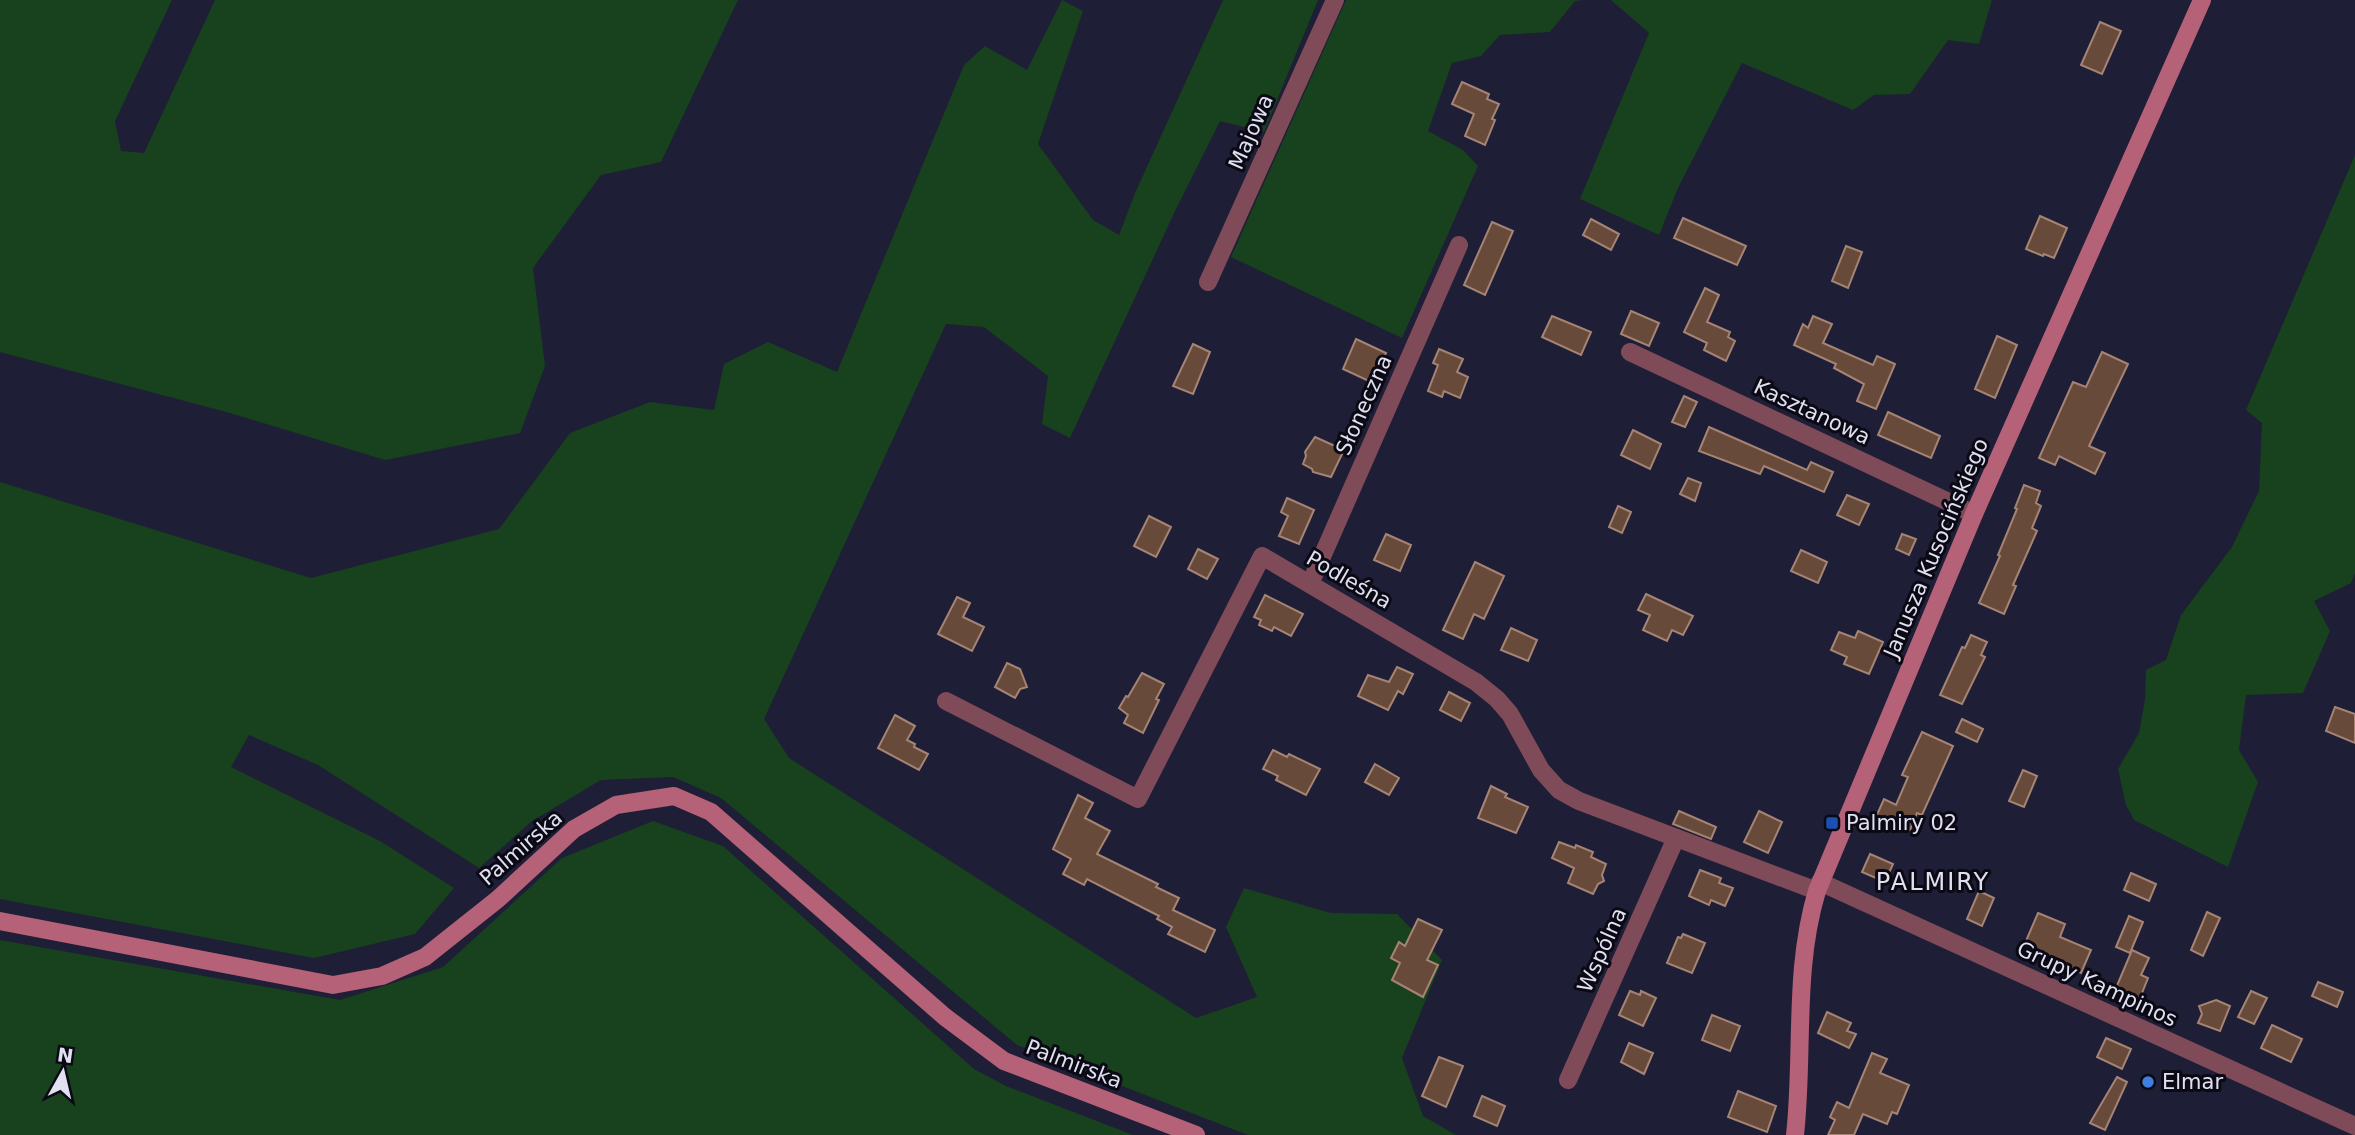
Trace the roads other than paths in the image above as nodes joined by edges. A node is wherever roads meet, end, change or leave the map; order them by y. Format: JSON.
{"nodes":[{"id":1,"x":1335,"y":0,"type":"edge"},
{"id":2,"x":2202,"y":0,"type":"edge"},
{"id":3,"x":1460,"y":245,"type":"dead end"},
{"id":4,"x":1208,"y":282,"type":"dead end"},
{"id":5,"x":1630,"y":352,"type":"dead end"},
{"id":6,"x":1974,"y":514,"type":"junction"},
{"id":7,"x":1310,"y":584,"type":"junction"},
{"id":8,"x":946,"y":701,"type":"dead end"},
{"id":9,"x":1676,"y":838,"type":"junction"},
{"id":10,"x":1819,"y":886,"type":"junction"},
{"id":11,"x":0,"y":921,"type":"edge"},
{"id":12,"x":1568,"y":1080,"type":"dead end"},
{"id":13,"x":2355,"y":1126,"type":"edge"},
{"id":14,"x":1196,"y":1135,"type":"edge"},
{"id":15,"x":1795,"y":1135,"type":"edge"}],
"edges":[{"from":1,"to":4,"type":"street","name":"Majowa"},
{"from":2,"to":6,"type":"street","name":"Janusza Kusocińskiego"},
{"from":3,"to":7,"type":"street","name":"Słoneczna"},
{"from":5,"to":6,"type":"street","name":"Kasztanowa"},
{"from":6,"to":10,"type":"street","name":"Janusza Kusocińskiego"},
{"from":7,"to":8,"type":"street","name":"Podleśna"},
{"from":7,"to":9,"type":"street","name":"Podleśna"},
{"from":9,"to":10,"type":"street","name":"Podleśna"},
{"from":9,"to":12,"type":"street","name":"Wspólna"},
{"from":10,"to":13,"type":"street","name":"Grupy Kampinos"},
{"from":10,"to":15,"type":"street","name":"Janusza Kusocińskiego"},
{"from":11,"to":14,"type":"street","name":"Palmirska"}]}
